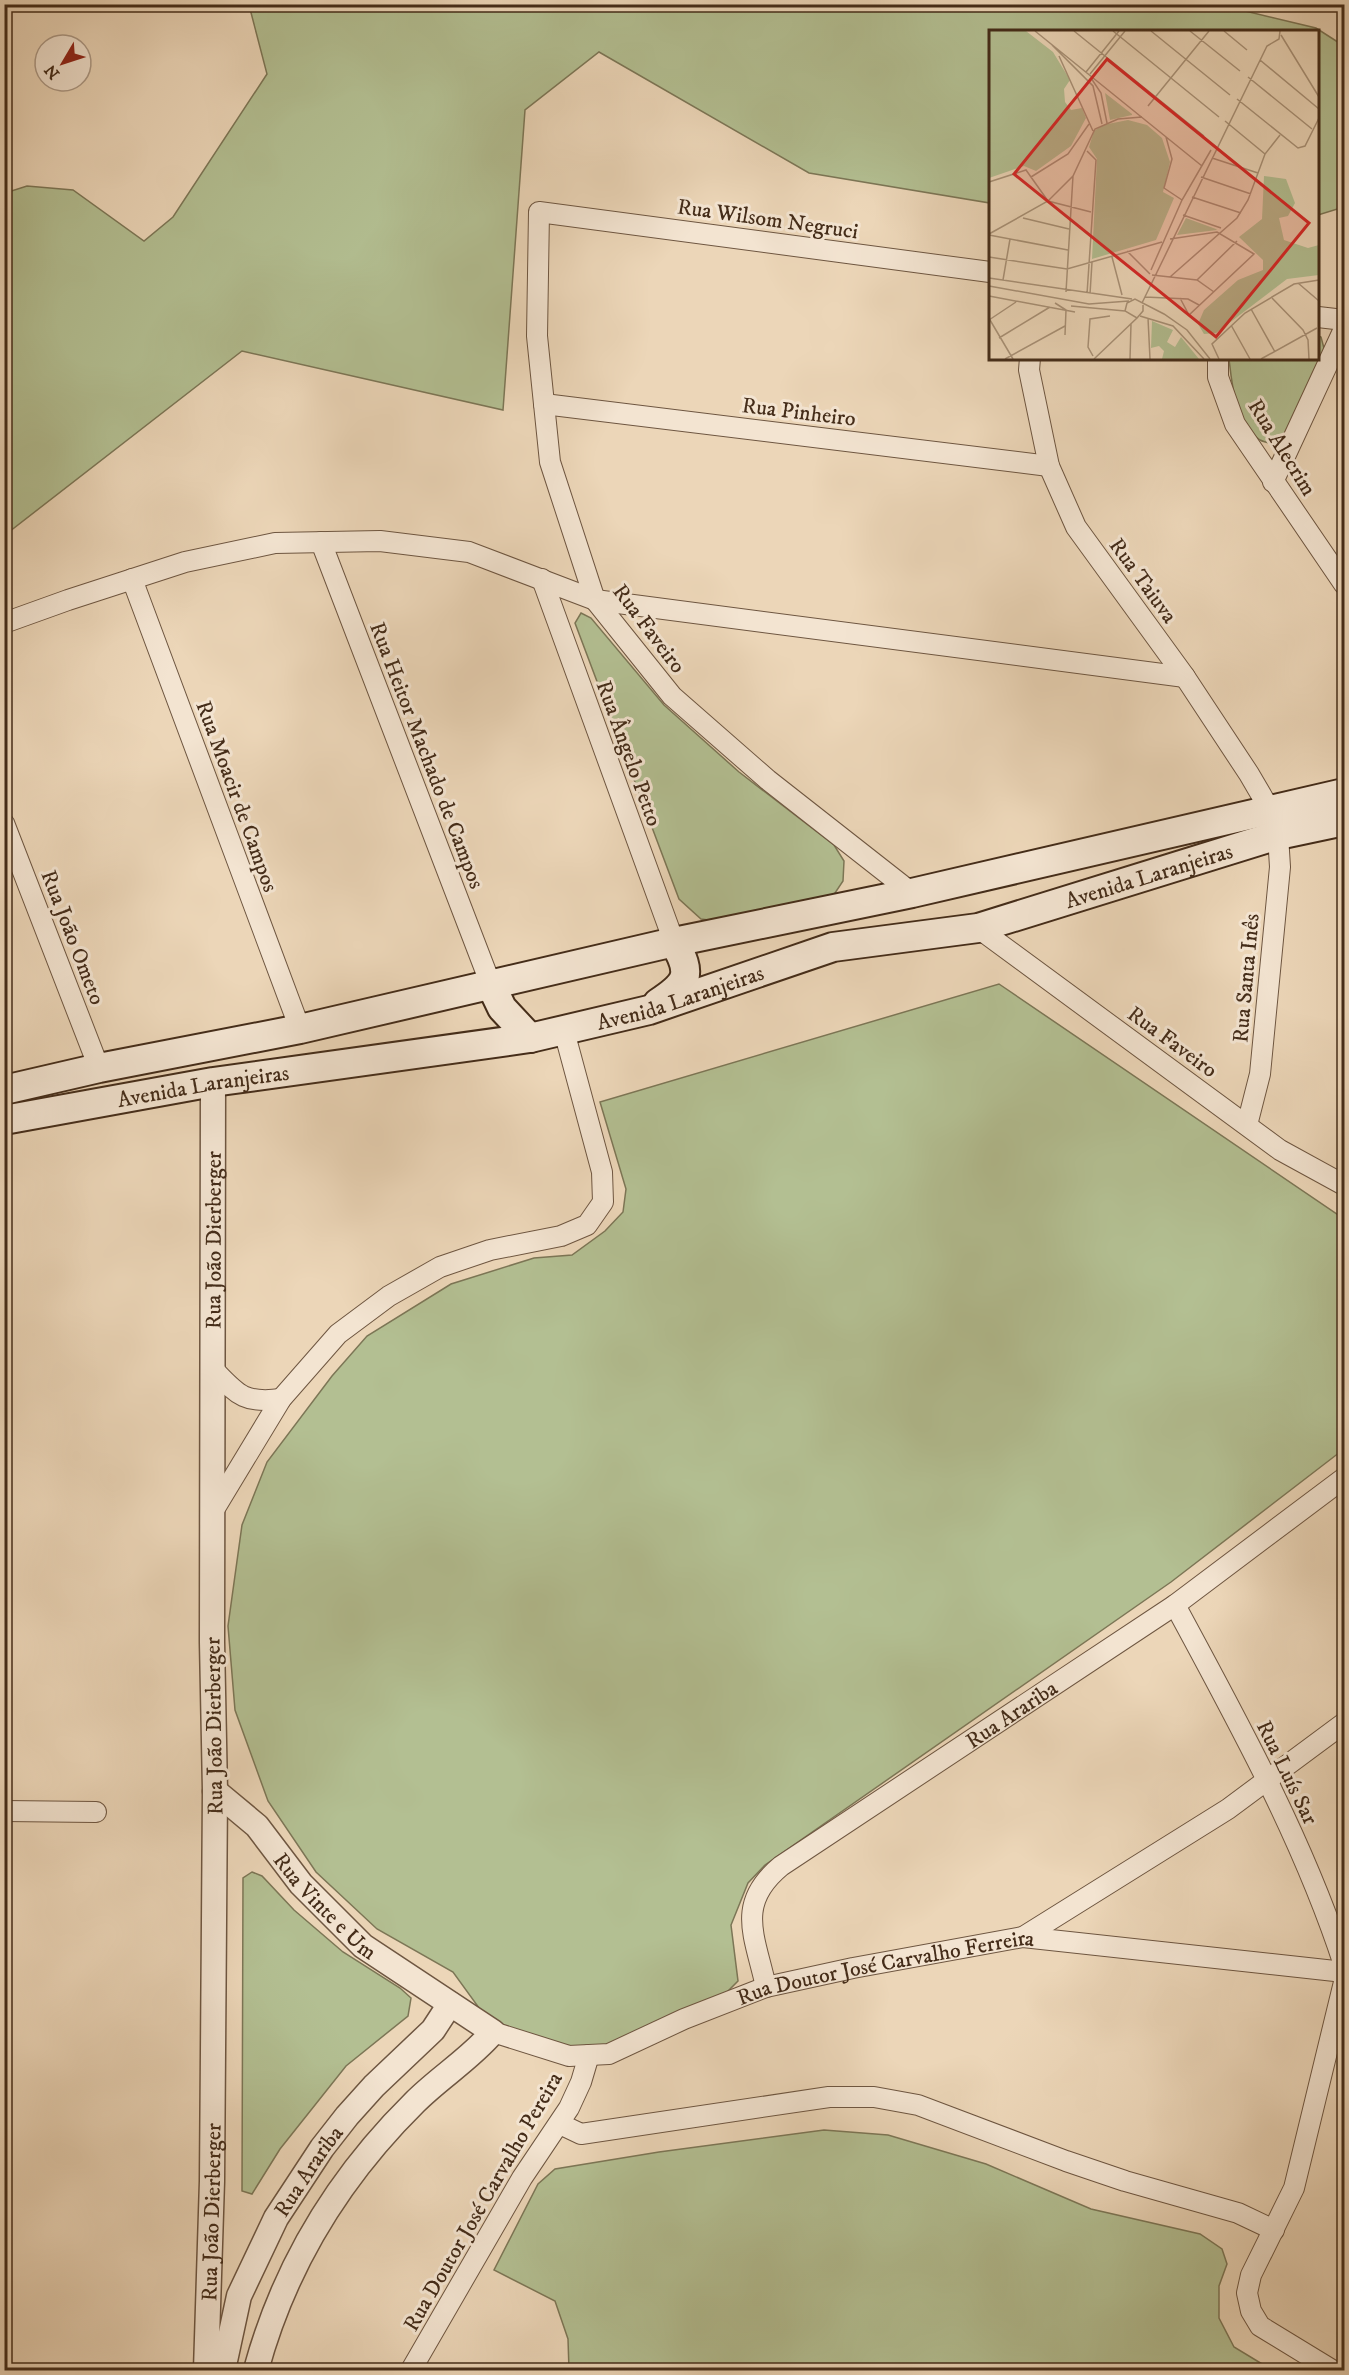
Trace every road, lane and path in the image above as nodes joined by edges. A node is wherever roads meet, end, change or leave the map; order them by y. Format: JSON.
{"nodes":[{"id":1,"x":539,"y":212,"type":"joint"},
{"id":2,"x":989,"y":272,"type":"edge"},
{"id":3,"x":1319,"y":317,"type":"edge"},
{"id":4,"x":1344,"y":320,"type":"edge"},
{"id":5,"x":1344,"y":329,"type":"edge"},
{"id":6,"x":1030,"y":360,"type":"edge"},
{"id":7,"x":1218,"y":360,"type":"edge"},
{"id":8,"x":544,"y":404,"type":"junction"},
{"id":9,"x":1049,"y":466,"type":"junction"},
{"id":10,"x":1273,"y":482,"type":"junction"},
{"id":11,"x":321,"y":542,"type":"junction"},
{"id":12,"x":132,"y":579,"type":"junction"},
{"id":13,"x":542,"y":579,"type":"junction"},
{"id":14,"x":1344,"y":584,"type":"edge"},
{"id":15,"x":596,"y":600,"type":"junction"},
{"id":16,"x":4,"y":623,"type":"edge"},
{"id":17,"x":1185,"y":677,"type":"junction"},
{"id":18,"x":1344,"y":793,"type":"edge"},
{"id":19,"x":1344,"y":820,"type":"edge"},
{"id":20,"x":1274,"y":822,"type":"junction"},
{"id":21,"x":4,"y":823,"type":"edge"},
{"id":22,"x":912,"y":893,"type":"junction"},
{"id":23,"x":978,"y":928,"type":"junction"},
{"id":24,"x":674,"y":942,"type":"junction"},
{"id":25,"x":491,"y":985,"type":"junction"},
{"id":26,"x":649,"y":1010,"type":"junction"},
{"id":27,"x":300,"y":1029,"type":"junction"},
{"id":28,"x":564,"y":1031,"type":"junction"},
{"id":29,"x":530,"y":1038,"type":"junction"},
{"id":30,"x":99,"y":1068,"type":"junction"},
{"id":31,"x":213,"y":1082,"type":"junction"},
{"id":32,"x":4,"y":1090,"type":"edge"},
{"id":33,"x":4,"y":1120,"type":"edge"},
{"id":34,"x":1246,"y":1125,"type":"junction"},
{"id":35,"x":1344,"y":1185,"type":"edge"},
{"id":36,"x":212,"y":1368,"type":"junction"},
{"id":37,"x":281,"y":1399,"type":"junction"},
{"id":38,"x":1344,"y":1478,"type":"edge"},
{"id":39,"x":212,"y":1513,"type":"junction"},
{"id":40,"x":1175,"y":1605,"type":"junction"},
{"id":41,"x":1344,"y":1723,"type":"edge"},
{"id":42,"x":1268,"y":1779,"type":"junction"},
{"id":43,"x":215,"y":1791,"type":"junction"},
{"id":44,"x":4,"y":1811,"type":"edge"},
{"id":45,"x":96,"y":1812,"type":"dead end"},
{"id":46,"x":1023,"y":1936,"type":"junction"},
{"id":47,"x":1344,"y":1965,"type":"edge"},
{"id":48,"x":1344,"y":1972,"type":"edge"},
{"id":49,"x":1344,"y":1982,"type":"edge"},
{"id":50,"x":766,"y":1987,"type":"junction"},
{"id":51,"x":450,"y":2004,"type":"junction"},
{"id":52,"x":493,"y":2032,"type":"junction"},
{"id":53,"x":589,"y":2055,"type":"junction"},
{"id":54,"x":560,"y":2124,"type":"junction"},
{"id":55,"x":1274,"y":2230,"type":"junction"},
{"id":56,"x":206,"y":2370,"type":"edge"},
{"id":57,"x":223,"y":2370,"type":"edge"},
{"id":58,"x":256,"y":2370,"type":"edge"},
{"id":59,"x":411,"y":2370,"type":"edge"},
{"id":60,"x":1332,"y":2370,"type":"edge"}],
"edges":[{"from":1,"to":2,"type":"street","name":"Rua Wilsom Negruci"},
{"from":1,"to":8,"type":"street","name":"Rua Faveiro"},
{"from":3,"to":4,"type":"street"},
{"from":5,"to":10,"type":"street"},
{"from":6,"to":9,"type":"street","name":"Rua Taiuva"},
{"from":7,"to":10,"type":"street","name":"Rua Alecrim"},
{"from":8,"to":9,"type":"street","name":"Rua Pinheiro"},
{"from":8,"to":15,"type":"street","name":"Rua Faveiro"},
{"from":9,"to":17,"type":"street","name":"Rua Taiuva"},
{"from":10,"to":14,"type":"street","name":"Rua Alecrim"},
{"from":11,"to":12,"type":"street"},
{"from":11,"to":13,"type":"street"},
{"from":11,"to":25,"type":"street","name":"Rua Heitor Machado de Campos"},
{"from":12,"to":16,"type":"street"},
{"from":12,"to":27,"type":"street","name":"Rua Moacir de Campos"},
{"from":13,"to":15,"type":"street"},
{"from":13,"to":24,"type":"street","name":"Rua Ângelo Petto"},
{"from":15,"to":17,"type":"street"},
{"from":15,"to":22,"type":"street","name":"Rua Faveiro"},
{"from":17,"to":20,"type":"street","name":"Rua Taiuva"},
{"from":18,"to":20,"type":"main road","name":"Avenida Laranjeiras"},
{"from":19,"to":20,"type":"main road","name":"Avenida Laranjeiras"},
{"from":20,"to":22,"type":"main road","name":"Avenida Laranjeiras"},
{"from":20,"to":23,"type":"main road","name":"Avenida Laranjeiras"},
{"from":20,"to":34,"type":"street","name":"Rua Santa Inês"},
{"from":21,"to":30,"type":"street","name":"Rua João Ometo"},
{"from":22,"to":24,"type":"main road","name":"Avenida Laranjeiras"},
{"from":23,"to":26,"type":"main road","name":"Avenida Laranjeiras"},
{"from":23,"to":34,"type":"street","name":"Rua Faveiro"},
{"from":24,"to":25,"type":"main road","name":"Avenida Laranjeiras"},
{"from":24,"to":26,"type":"main road"},
{"from":25,"to":27,"type":"main road","name":"Avenida Laranjeiras"},
{"from":25,"to":29,"type":"main road"},
{"from":26,"to":28,"type":"main road","name":"Avenida Laranjeiras"},
{"from":27,"to":30,"type":"main road","name":"Avenida Laranjeiras"},
{"from":28,"to":29,"type":"main road","name":"Avenida Laranjeiras"},
{"from":28,"to":37,"type":"street"},
{"from":29,"to":31,"type":"main road","name":"Avenida Laranjeiras"},
{"from":30,"to":32,"type":"main road","name":"Avenida Laranjeiras"},
{"from":31,"to":33,"type":"main road","name":"Avenida Laranjeiras"},
{"from":31,"to":36,"type":"street","name":"Rua João Dierberger"},
{"from":34,"to":35,"type":"street","name":"Rua Faveiro"},
{"from":36,"to":37,"type":"street"},
{"from":36,"to":39,"type":"street","name":"Rua João Dierberger"},
{"from":37,"to":39,"type":"street"},
{"from":38,"to":40,"type":"street","name":"Rua Arariba"},
{"from":39,"to":43,"type":"street","name":"Rua João Dierberger"},
{"from":40,"to":42,"type":"street","name":"Rua Luís Sar"},
{"from":40,"to":50,"type":"street","name":"Rua Arariba"},
{"from":41,"to":42,"type":"street"},
{"from":42,"to":46,"type":"street"},
{"from":42,"to":47,"type":"street","name":"Rua Luís Sar"},
{"from":43,"to":51,"type":"street","name":"Rua Vinte e Um"},
{"from":43,"to":56,"type":"street","name":"Rua João Dierberger"},
{"from":44,"to":45,"type":"street"},
{"from":46,"to":48,"type":"street","name":"Rua Doutor José Carvalho Ferreira"},
{"from":46,"to":50,"type":"street","name":"Rua Doutor José Carvalho Ferreira"},
{"from":49,"to":55,"type":"street"},
{"from":50,"to":53,"type":"street","name":"Rua Doutor José Carvalho Ferreira"},
{"from":51,"to":52,"type":"street","name":"Rua Doutor José Carvalho Ferreira"},
{"from":51,"to":57,"type":"street","name":"Rua Arariba"},
{"from":52,"to":53,"type":"street","name":"Rua Doutor José Carvalho Ferreira"},
{"from":52,"to":58,"type":"street","name":"Rua Arariba"},
{"from":53,"to":54,"type":"street","name":"Rua Doutor José Carvalho Pereira"},
{"from":54,"to":55,"type":"street"},
{"from":54,"to":59,"type":"street","name":"Rua Doutor José Carvalho Pereira"},
{"from":55,"to":60,"type":"street"}]}
